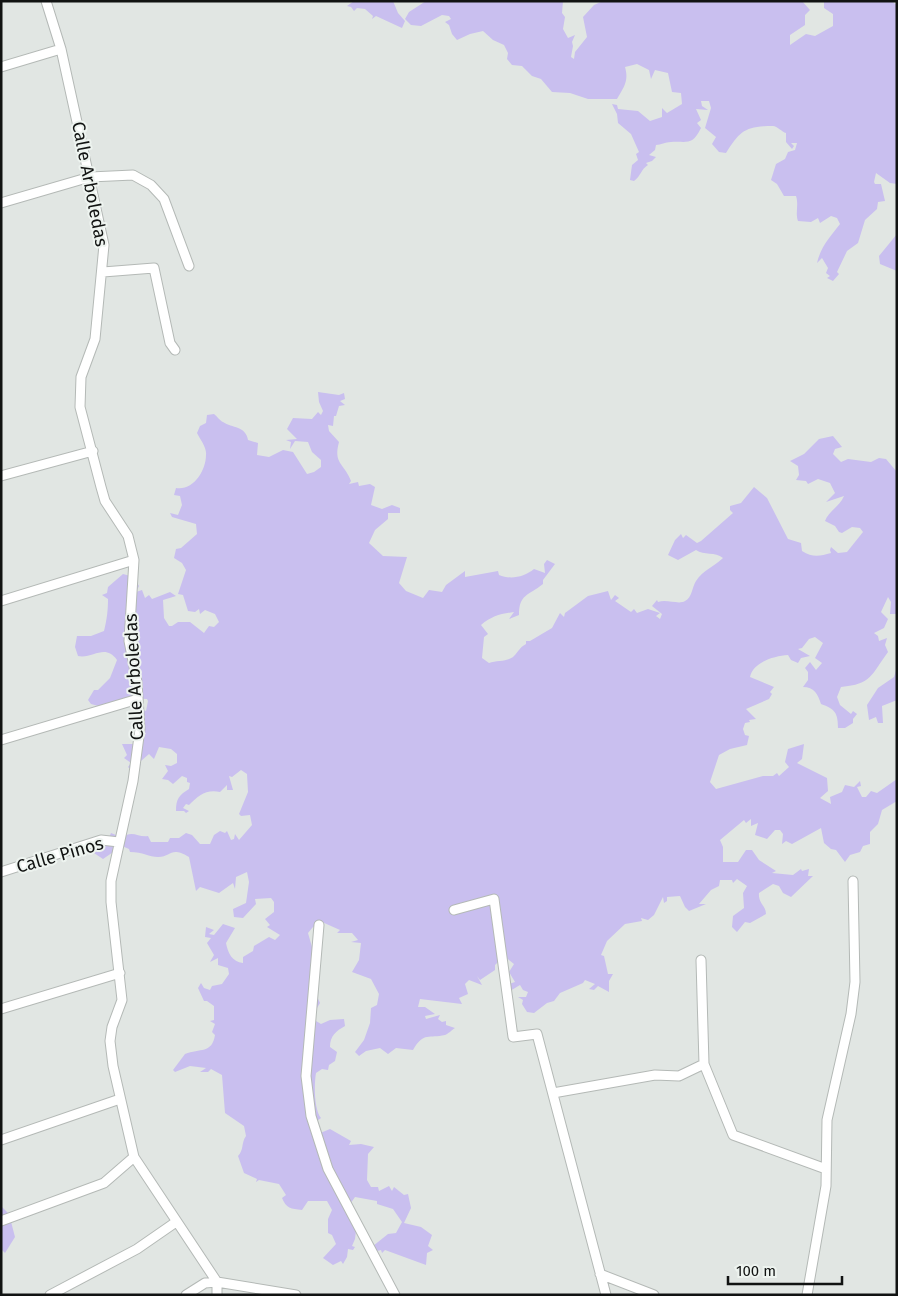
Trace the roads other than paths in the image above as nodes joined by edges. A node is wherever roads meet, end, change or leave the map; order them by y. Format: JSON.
{"nodes":[{"id":1,"x":46,"y":1,"type":"edge"},
{"id":2,"x":61,"y":49,"type":"junction"},
{"id":3,"x":1,"y":67,"type":"edge"},
{"id":4,"x":90,"y":177,"type":"junction"},
{"id":5,"x":1,"y":203,"type":"edge"},
{"id":6,"x":189,"y":266,"type":"dead end"},
{"id":7,"x":103,"y":272,"type":"junction"},
{"id":8,"x":175,"y":350,"type":"dead end"},
{"id":9,"x":93,"y":451,"type":"junction"},
{"id":10,"x":1,"y":476,"type":"edge"},
{"id":11,"x":134,"y":560,"type":"junction"},
{"id":12,"x":1,"y":601,"type":"edge"},
{"id":13,"x":138,"y":699,"type":"junction"},
{"id":14,"x":1,"y":740,"type":"edge"},
{"id":15,"x":118,"y":842,"type":"junction"},
{"id":16,"x":1,"y":872,"type":"edge"},
{"id":17,"x":853,"y":881,"type":"dead end"},
{"id":18,"x":454,"y":910,"type":"dead end"},
{"id":19,"x":319,"y":925,"type":"dead end"},
{"id":20,"x":701,"y":960,"type":"dead end"},
{"id":21,"x":120,"y":973,"type":"junction"},
{"id":22,"x":1,"y":1009,"type":"edge"},
{"id":23,"x":704,"y":1064,"type":"junction"},
{"id":24,"x":552,"y":1092,"type":"junction"},
{"id":25,"x":120,"y":1099,"type":"junction"},
{"id":26,"x":1,"y":1140,"type":"edge"},
{"id":27,"x":134,"y":1157,"type":"junction"},
{"id":28,"x":826,"y":1169,"type":"junction"},
{"id":29,"x":1,"y":1221,"type":"edge"},
{"id":30,"x":176,"y":1222,"type":"junction"},
{"id":31,"x":600,"y":1274,"type":"junction"},
{"id":32,"x":217,"y":1282,"type":"junction"},
{"id":33,"x":65,"y":1292,"type":"edge"},
{"id":34,"x":50,"y":1295,"type":"edge"},
{"id":35,"x":186,"y":1295,"type":"edge"},
{"id":36,"x":217,"y":1295,"type":"edge"},
{"id":37,"x":296,"y":1295,"type":"edge"},
{"id":38,"x":395,"y":1295,"type":"edge"},
{"id":39,"x":606,"y":1295,"type":"edge"},
{"id":40,"x":654,"y":1295,"type":"edge"},
{"id":41,"x":807,"y":1295,"type":"edge"}],
"edges":[{"from":1,"to":2,"type":"street","name":"Calle Arboledas"},
{"from":2,"to":3,"type":"street"},
{"from":2,"to":4,"type":"street","name":"Calle Arboledas"},
{"from":4,"to":5,"type":"street"},
{"from":4,"to":6,"type":"street"},
{"from":4,"to":7,"type":"street","name":"Calle Arboledas"},
{"from":7,"to":8,"type":"street"},
{"from":7,"to":9,"type":"street","name":"Calle Arboledas"},
{"from":9,"to":10,"type":"street"},
{"from":9,"to":11,"type":"street","name":"Calle Arboledas"},
{"from":11,"to":12,"type":"street"},
{"from":11,"to":13,"type":"street","name":"Calle Arboledas"},
{"from":13,"to":14,"type":"street"},
{"from":13,"to":15,"type":"street","name":"Calle Arboledas"},
{"from":15,"to":16,"type":"street","name":"Calle Pinos"},
{"from":15,"to":21,"type":"street","name":"Calle Arboledas"},
{"from":17,"to":28,"type":"street"},
{"from":18,"to":24,"type":"street"},
{"from":19,"to":38,"type":"street"},
{"from":20,"to":23,"type":"street"},
{"from":21,"to":22,"type":"street"},
{"from":21,"to":25,"type":"street","name":"Calle Arboledas"},
{"from":23,"to":24,"type":"street"},
{"from":23,"to":28,"type":"street"},
{"from":24,"to":31,"type":"street"},
{"from":25,"to":26,"type":"street"},
{"from":25,"to":27,"type":"street","name":"Calle Arboledas"},
{"from":27,"to":29,"type":"street"},
{"from":27,"to":30,"type":"street","name":"Calle Arboledas"},
{"from":28,"to":41,"type":"street"},
{"from":30,"to":32,"type":"street","name":"Calle Arboledas"},
{"from":30,"to":33,"type":"street"},
{"from":31,"to":39,"type":"street"},
{"from":31,"to":40,"type":"street"},
{"from":32,"to":35,"type":"street"},
{"from":32,"to":36,"type":"street"},
{"from":32,"to":37,"type":"street"},
{"from":33,"to":34,"type":"street"}]}
